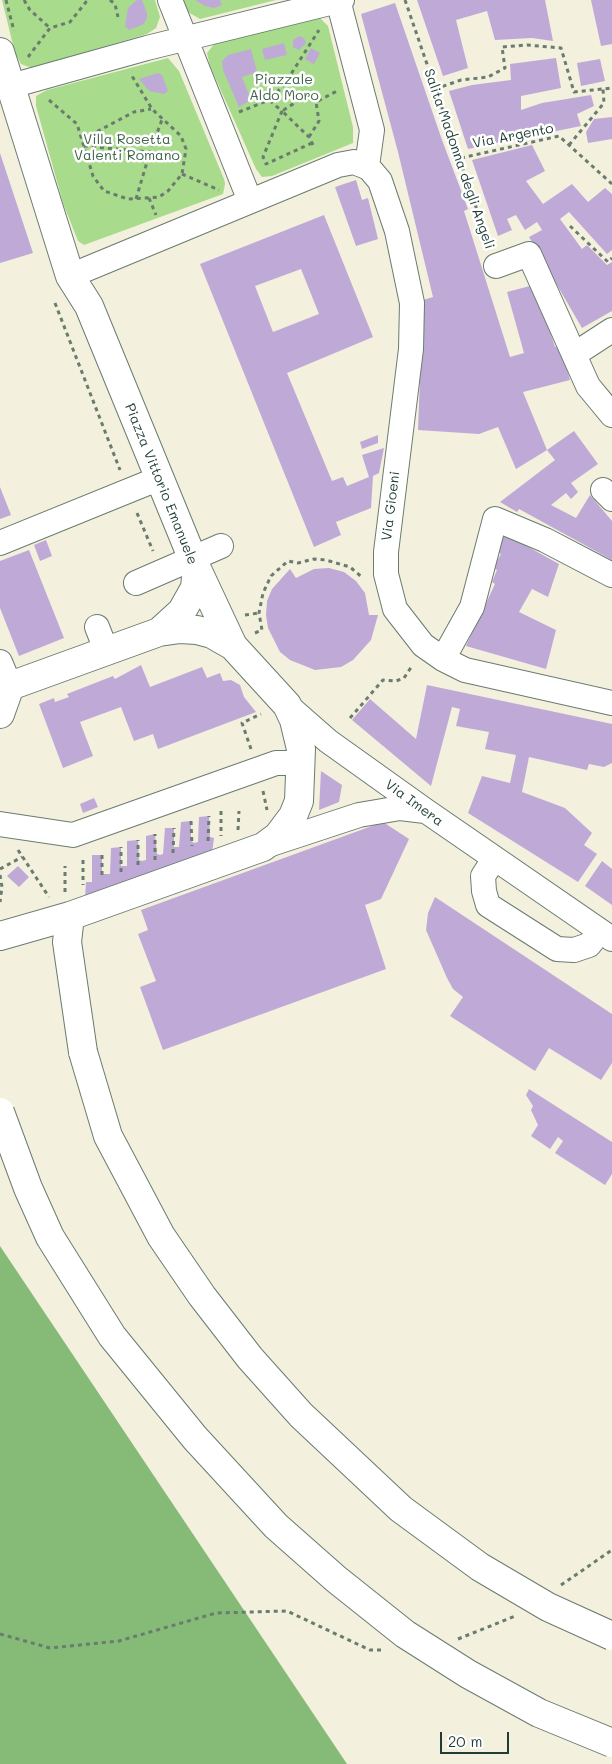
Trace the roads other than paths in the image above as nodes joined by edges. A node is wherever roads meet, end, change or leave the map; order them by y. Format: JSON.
{"nodes":[{"id":1,"x":170,"y":0,"type":"edge"},
{"id":2,"x":340,"y":5,"type":"edge"},
{"id":3,"x":185,"y":38,"type":"junction"},
{"id":4,"x":13,"y":49,"type":"edge"},
{"id":5,"x":11,"y":86,"type":"junction"},
{"id":6,"x":367,"y":166,"type":"junction"},
{"id":7,"x":250,"y":202,"type":"junction"},
{"id":8,"x":496,"y":266,"type":"road end"},
{"id":9,"x":70,"y":276,"type":"junction"},
{"id":10,"x":612,"y":330,"type":"edge"},
{"id":11,"x":575,"y":354,"type":"junction"},
{"id":12,"x":612,"y":415,"type":"edge"},
{"id":13,"x":160,"y":478,"type":"junction"},
{"id":14,"x":0,"y":543,"type":"edge"},
{"id":15,"x":221,"y":546,"type":"dead end"},
{"id":16,"x":194,"y":563,"type":"junction"},
{"id":17,"x":612,"y":575,"type":"edge"},
{"id":18,"x":136,"y":583,"type":"dead end"},
{"id":19,"x":159,"y":632,"type":"junction"},
{"id":20,"x":242,"y":640,"type":"junction"},
{"id":21,"x":443,"y":659,"type":"junction"},
{"id":22,"x":3,"y":679,"type":"edge"},
{"id":23,"x":612,"y":703,"type":"edge"},
{"id":24,"x":287,"y":705,"type":"junction"},
{"id":25,"x":0,"y":714,"type":"edge"},
{"id":26,"x":300,"y":763,"type":"junction"},
{"id":27,"x":426,"y":811,"type":"junction"},
{"id":28,"x":0,"y":824,"type":"edge"},
{"id":29,"x":263,"y":847,"type":"junction"},
{"id":30,"x":494,"y":859,"type":"junction"},
{"id":31,"x":67,"y":907,"type":"junction"},
{"id":32,"x":606,"y":935,"type":"edge"},
{"id":33,"x":0,"y":936,"type":"edge"},
{"id":34,"x":0,"y":1112,"type":"edge"},
{"id":35,"x":612,"y":1636,"type":"edge"},
{"id":36,"x":612,"y":1743,"type":"edge"}],
"edges":[{"from":1,"to":3,"type":"street"},
{"from":2,"to":3,"type":"street"},
{"from":2,"to":6,"type":"street"},
{"from":3,"to":5,"type":"street"},
{"from":3,"to":7,"type":"street"},
{"from":4,"to":5,"type":"main road"},
{"from":5,"to":9,"type":"main road"},
{"from":6,"to":7,"type":"street"},
{"from":6,"to":21,"type":"street","name":"Via Gioeni"},
{"from":7,"to":9,"type":"street"},
{"from":8,"to":11,"type":"street","name":"Salita Madonna degli Angeli"},
{"from":9,"to":13,"type":"main road","name":"Piazza Vittorio Emanuele"},
{"from":10,"to":11,"type":"street"},
{"from":11,"to":12,"type":"street"},
{"from":13,"to":14,"type":"street"},
{"from":13,"to":16,"type":"main road","name":"Piazza Vittorio Emanuele"},
{"from":15,"to":16,"type":"street"},
{"from":16,"to":18,"type":"street"},
{"from":16,"to":19,"type":"main road","name":"Piazza Vittorio Emanuele"},
{"from":16,"to":20,"type":"main road"},
{"from":17,"to":21,"type":"street"},
{"from":19,"to":20,"type":"main road"},
{"from":19,"to":22,"type":"main road","name":"Piazza Vittorio Emanuele"},
{"from":20,"to":24,"type":"main road","name":"Via Imera"},
{"from":21,"to":23,"type":"street","name":"Via Gioeni"},
{"from":22,"to":25,"type":"main road"},
{"from":24,"to":26,"type":"main road"},
{"from":24,"to":27,"type":"street","name":"Via Imera"},
{"from":26,"to":28,"type":"street"},
{"from":26,"to":29,"type":"main road"},
{"from":27,"to":29,"type":"street"},
{"from":27,"to":30,"type":"street","name":"Via Imera"},
{"from":29,"to":31,"type":"main road"},
{"from":30,"to":32,"type":"street","name":"Via Imera"},
{"from":30,"to":32,"type":"street"},
{"from":31,"to":33,"type":"main road"},
{"from":31,"to":35,"type":"main road","bridge":true},
{"from":34,"to":36,"type":"main road","bridge":true}]}
